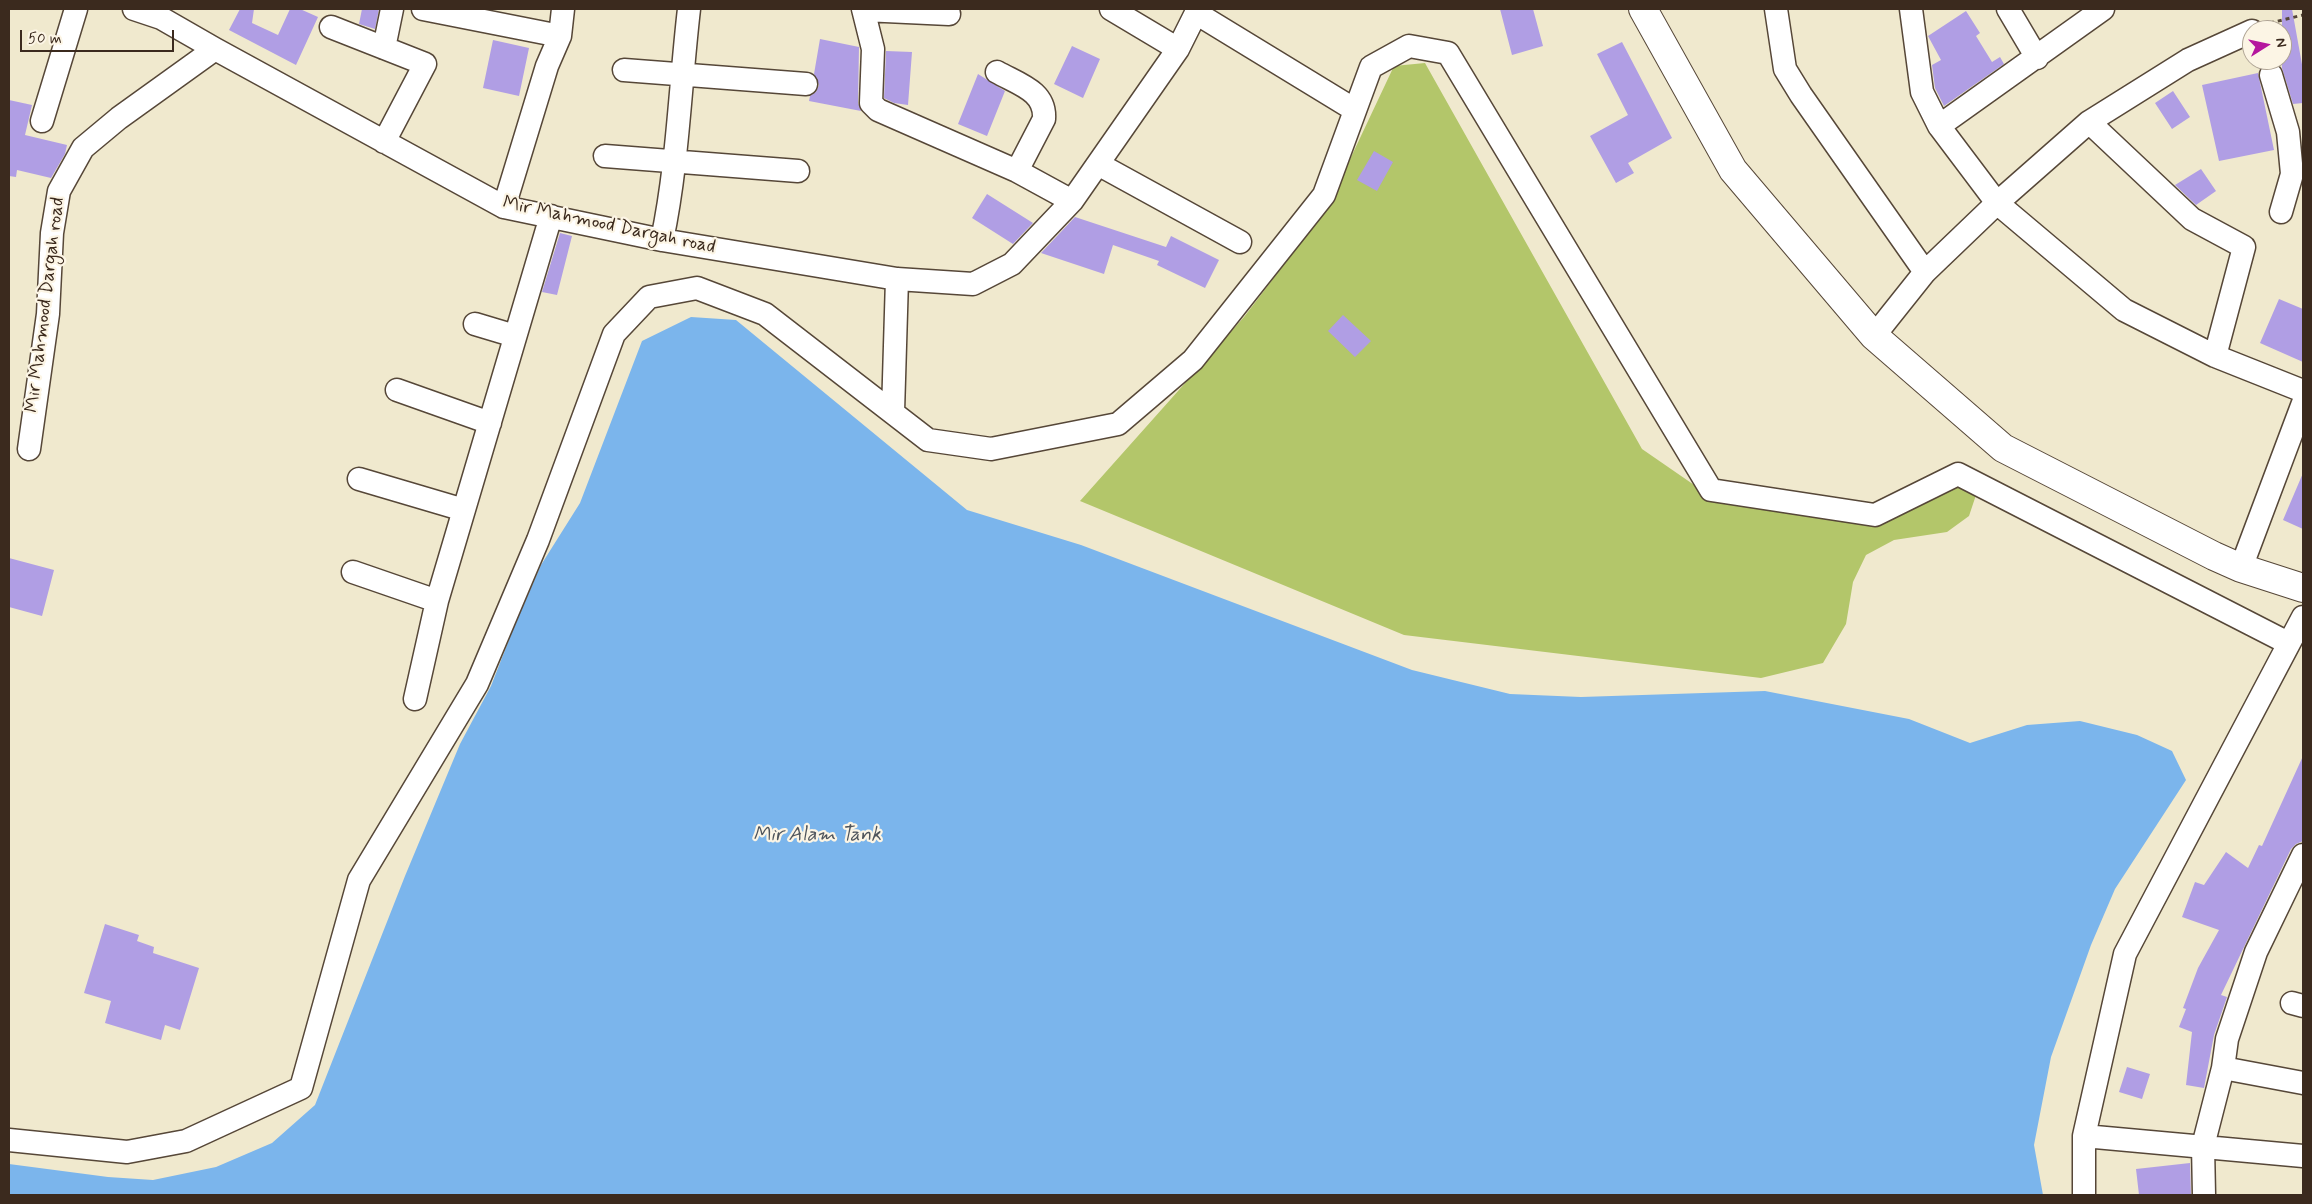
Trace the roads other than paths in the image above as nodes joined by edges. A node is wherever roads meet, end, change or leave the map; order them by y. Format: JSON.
{"nodes":[{"id":1,"x":76,"y":9,"type":"edge"},
{"id":2,"x":134,"y":9,"type":"edge"},
{"id":3,"x":392,"y":9,"type":"edge"},
{"id":4,"x":423,"y":9,"type":"edge"},
{"id":5,"x":563,"y":9,"type":"edge"},
{"id":6,"x":689,"y":9,"type":"edge"},
{"id":7,"x":864,"y":9,"type":"edge"},
{"id":8,"x":1111,"y":9,"type":"edge"},
{"id":9,"x":1643,"y":9,"type":"edge"},
{"id":10,"x":1776,"y":9,"type":"edge"},
{"id":11,"x":1911,"y":9,"type":"edge"},
{"id":12,"x":2008,"y":9,"type":"edge"},
{"id":13,"x":2103,"y":9,"type":"edge"},
{"id":14,"x":1197,"y":11,"type":"edge"},
{"id":15,"x":159,"y":13,"type":"edge"},
{"id":16,"x":949,"y":14,"type":"dead end"},
{"id":17,"x":331,"y":27,"type":"dead end"},
{"id":18,"x":2242,"y":35,"type":"edge"},
{"id":19,"x":560,"y":36,"type":"junction"},
{"id":20,"x":384,"y":48,"type":"junction"},
{"id":21,"x":215,"y":49,"type":"junction"},
{"id":22,"x":1178,"y":49,"type":"junction"},
{"id":23,"x":2037,"y":58,"type":"junction"},
{"id":24,"x":624,"y":70,"type":"dead end"},
{"id":25,"x":997,"y":72,"type":"dead end"},
{"id":26,"x":681,"y":74,"type":"junction"},
{"id":27,"x":2271,"y":75,"type":"dead end"},
{"id":28,"x":806,"y":84,"type":"dead end"},
{"id":29,"x":1355,"y":110,"type":"junction"},
{"id":30,"x":42,"y":121,"type":"dead end"},
{"id":31,"x":2089,"y":122,"type":"junction"},
{"id":32,"x":1938,"y":126,"type":"junction"},
{"id":33,"x":2296,"y":130,"type":"edge"},
{"id":34,"x":384,"y":142,"type":"junction"},
{"id":35,"x":605,"y":156,"type":"dead end"},
{"id":36,"x":674,"y":161,"type":"junction"},
{"id":37,"x":1098,"y":164,"type":"junction"},
{"id":38,"x":798,"y":171,"type":"dead end"},
{"id":39,"x":1016,"y":171,"type":"junction"},
{"id":40,"x":1072,"y":201,"type":"junction"},
{"id":41,"x":1997,"y":203,"type":"junction"},
{"id":42,"x":504,"y":207,"type":"junction"},
{"id":43,"x":2281,"y":212,"type":"dead end"},
{"id":44,"x":551,"y":216,"type":"junction"},
{"id":45,"x":662,"y":240,"type":"junction"},
{"id":46,"x":1240,"y":242,"type":"dead end"},
{"id":47,"x":1925,"y":272,"type":"junction"},
{"id":48,"x":897,"y":279,"type":"junction"},
{"id":49,"x":475,"y":324,"type":"dead end"},
{"id":50,"x":515,"y":336,"type":"junction"},
{"id":51,"x":1874,"y":336,"type":"junction"},
{"id":52,"x":2215,"y":356,"type":"junction"},
{"id":53,"x":397,"y":390,"type":"dead end"},
{"id":54,"x":2303,"y":391,"type":"edge"},
{"id":55,"x":2303,"y":403,"type":"edge"},
{"id":56,"x":893,"y":412,"type":"junction"},
{"id":57,"x":490,"y":423,"type":"junction"},
{"id":58,"x":29,"y":449,"type":"dead end"},
{"id":59,"x":359,"y":479,"type":"dead end"},
{"id":60,"x":464,"y":510,"type":"junction"},
{"id":61,"x":2242,"y":568,"type":"junction"},
{"id":62,"x":353,"y":572,"type":"dead end"},
{"id":63,"x":2303,"y":588,"type":"edge"},
{"id":64,"x":437,"y":601,"type":"junction"},
{"id":65,"x":2303,"y":617,"type":"edge"},
{"id":66,"x":2288,"y":643,"type":"junction"},
{"id":67,"x":415,"y":699,"type":"dead end"},
{"id":68,"x":2303,"y":855,"type":"edge"},
{"id":69,"x":2223,"y":1068,"type":"junction"},
{"id":70,"x":2303,"y":1084,"type":"edge"},
{"id":71,"x":2084,"y":1136,"type":"junction"},
{"id":72,"x":9,"y":1140,"type":"edge"},
{"id":73,"x":2203,"y":1146,"type":"junction"},
{"id":74,"x":2303,"y":1156,"type":"edge"},
{"id":75,"x":2084,"y":1195,"type":"edge"},
{"id":76,"x":2204,"y":1195,"type":"edge"}],
"edges":[{"from":1,"to":30,"type":"street"},
{"from":2,"to":15,"type":"street"},
{"from":3,"to":20,"type":"street"},
{"from":4,"to":19,"type":"street"},
{"from":5,"to":19,"type":"street"},
{"from":6,"to":26,"type":"street"},
{"from":7,"to":16,"type":"street"},
{"from":7,"to":39,"type":"street"},
{"from":8,"to":22,"type":"street"},
{"from":9,"to":51,"type":"main road"},
{"from":10,"to":47,"type":"street"},
{"from":11,"to":32,"type":"street"},
{"from":12,"to":23,"type":"street"},
{"from":13,"to":23,"type":"street"},
{"from":14,"to":22,"type":"street","name":"Mir Mahmood Dargah road"},
{"from":14,"to":29,"type":"street"},
{"from":15,"to":21,"type":"street"},
{"from":17,"to":20,"type":"street"},
{"from":18,"to":31,"type":"street"},
{"from":19,"to":42,"type":"street"},
{"from":20,"to":34,"type":"street"},
{"from":21,"to":34,"type":"street","name":"Mir Mahmood Dargah road"},
{"from":21,"to":58,"type":"street","name":"Mir Mahmood Dargah road"},
{"from":22,"to":37,"type":"street","name":"Mir Mahmood Dargah road"},
{"from":23,"to":32,"type":"street"},
{"from":24,"to":26,"type":"street"},
{"from":25,"to":39,"type":"street"},
{"from":26,"to":28,"type":"street"},
{"from":26,"to":36,"type":"street"},
{"from":27,"to":33,"type":"street"},
{"from":29,"to":56,"type":"street"},
{"from":29,"to":66,"type":"street"},
{"from":31,"to":41,"type":"street"},
{"from":31,"to":52,"type":"street"},
{"from":32,"to":41,"type":"street"},
{"from":33,"to":43,"type":"street"},
{"from":34,"to":42,"type":"street","name":"Mir Mahmood Dargah road"},
{"from":35,"to":36,"type":"street"},
{"from":36,"to":38,"type":"street"},
{"from":36,"to":45,"type":"street"},
{"from":37,"to":40,"type":"street","name":"Mir Mahmood Dargah road"},
{"from":37,"to":46,"type":"street"},
{"from":39,"to":40,"type":"street"},
{"from":40,"to":48,"type":"street","name":"Mir Mahmood Dargah road"},
{"from":41,"to":47,"type":"street"},
{"from":41,"to":52,"type":"street"},
{"from":42,"to":44,"type":"street","name":"Mir Mahmood Dargah road"},
{"from":44,"to":45,"type":"street","name":"Mir Mahmood Dargah road"},
{"from":44,"to":50,"type":"street"},
{"from":45,"to":48,"type":"street","name":"Mir Mahmood Dargah road"},
{"from":47,"to":51,"type":"street"},
{"from":48,"to":56,"type":"street"},
{"from":49,"to":50,"type":"street"},
{"from":50,"to":57,"type":"street"},
{"from":51,"to":61,"type":"main road"},
{"from":52,"to":54,"type":"street"},
{"from":53,"to":57,"type":"street"},
{"from":55,"to":61,"type":"street"},
{"from":56,"to":72,"type":"street"},
{"from":57,"to":60,"type":"street"},
{"from":59,"to":60,"type":"street"},
{"from":60,"to":64,"type":"street"},
{"from":61,"to":63,"type":"main road"},
{"from":62,"to":64,"type":"street"},
{"from":64,"to":67,"type":"street"},
{"from":65,"to":66,"type":"street"},
{"from":66,"to":71,"type":"street"},
{"from":68,"to":69,"type":"street"},
{"from":69,"to":70,"type":"street"},
{"from":69,"to":73,"type":"street"},
{"from":71,"to":73,"type":"street"},
{"from":71,"to":75,"type":"street"},
{"from":73,"to":74,"type":"street"},
{"from":73,"to":76,"type":"street"}]}
